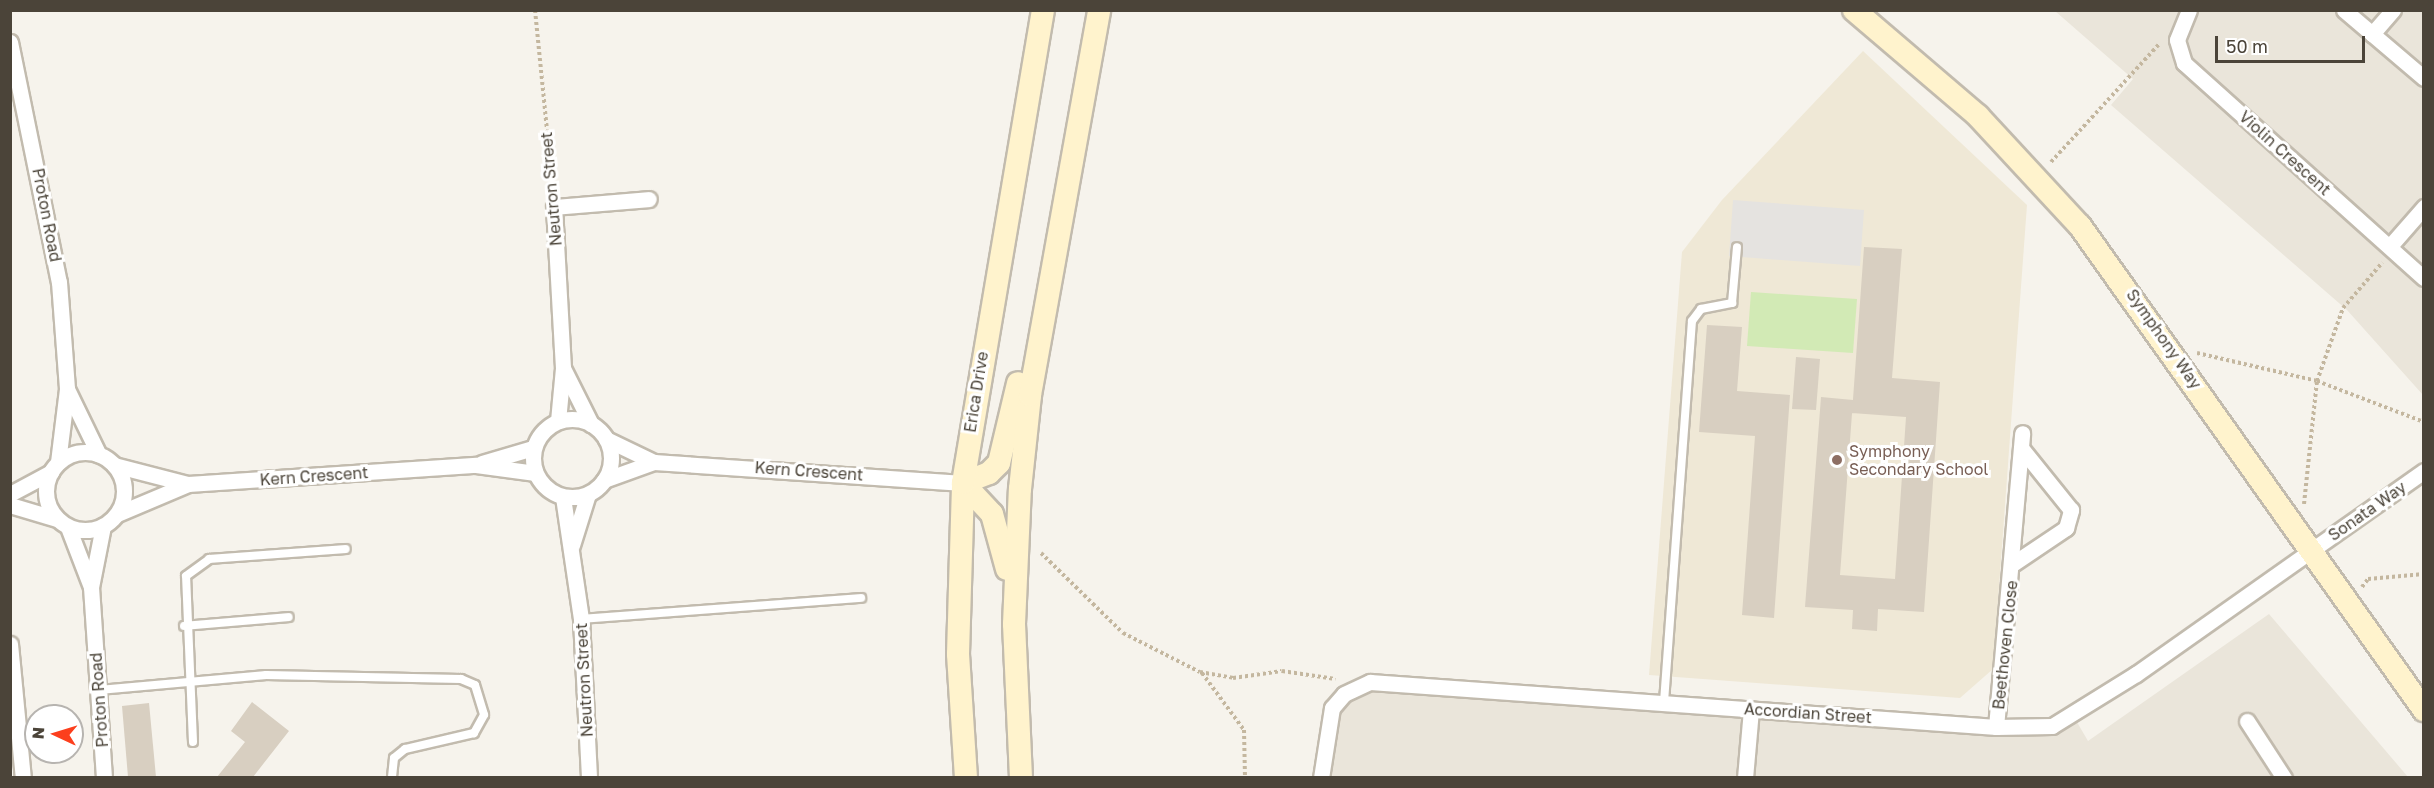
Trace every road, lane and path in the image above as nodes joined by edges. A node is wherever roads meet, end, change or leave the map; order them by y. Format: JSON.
{"nodes":[{"id":1,"x":536,"y":10,"type":"edge"},
{"id":2,"x":1043,"y":10,"type":"edge"},
{"id":3,"x":1099,"y":10,"type":"edge"},
{"id":4,"x":1854,"y":10,"type":"edge"},
{"id":5,"x":2189,"y":10,"type":"edge"},
{"id":6,"x":2344,"y":10,"type":"edge"},
{"id":7,"x":2392,"y":10,"type":"edge"},
{"id":8,"x":2372,"y":34,"type":"junction"},
{"id":9,"x":2165,"y":38,"type":"dead end"},
{"id":10,"x":10,"y":42,"type":"edge"},
{"id":11,"x":2424,"y":78,"type":"edge"},
{"id":12,"x":2051,"y":162,"type":"dead end"},
{"id":13,"x":649,"y":199,"type":"dead end"},
{"id":14,"x":554,"y":207,"type":"junction"},
{"id":15,"x":2424,"y":207,"type":"edge"},
{"id":16,"x":1064,"y":210,"type":"junction"},
{"id":17,"x":2390,"y":246,"type":"junction"},
{"id":18,"x":1737,"y":247,"type":"dead end"},
{"id":19,"x":2424,"y":278,"type":"edge"},
{"id":20,"x":2197,"y":353,"type":"dead end"},
{"id":21,"x":563,"y":368,"type":"junction"},
{"id":22,"x":2317,"y":381,"type":"junction"},
{"id":23,"x":67,"y":389,"type":"junction"},
{"id":24,"x":558,"y":421,"type":"junction"},
{"id":25,"x":2424,"y":422,"type":"edge"},
{"id":26,"x":591,"y":424,"type":"junction"},
{"id":27,"x":2022,"y":432,"type":"dead end"},
{"id":28,"x":606,"y":439,"type":"junction"},
{"id":29,"x":533,"y":448,"type":"junction"},
{"id":30,"x":2022,"y":449,"type":"junction"},
{"id":31,"x":99,"y":455,"type":"junction"},
{"id":32,"x":654,"y":462,"type":"junction"},
{"id":33,"x":114,"y":465,"type":"junction"},
{"id":34,"x":476,"y":465,"type":"junction"},
{"id":35,"x":54,"y":467,"type":"junction"},
{"id":36,"x":2424,"y":471,"type":"edge"},
{"id":37,"x":535,"y":473,"type":"junction"},
{"id":38,"x":604,"y":480,"type":"junction"},
{"id":39,"x":963,"y":483,"type":"junction"},
{"id":40,"x":188,"y":484,"type":"junction"},
{"id":41,"x":10,"y":494,"type":"edge"},
{"id":42,"x":588,"y":494,"type":"junction"},
{"id":43,"x":563,"y":497,"type":"junction"},
{"id":44,"x":2304,"y":504,"type":"dead end"},
{"id":45,"x":10,"y":505,"type":"edge"},
{"id":46,"x":117,"y":514,"type":"junction"},
{"id":47,"x":63,"y":523,"type":"junction"},
{"id":48,"x":103,"y":526,"type":"junction"},
{"id":49,"x":571,"y":548,"type":"junction"},
{"id":50,"x":346,"y":549,"type":"dead end"},
{"id":51,"x":2310,"y":551,"type":"junction"},
{"id":52,"x":1041,"y":553,"type":"dead end"},
{"id":53,"x":2014,"y":563,"type":"junction"},
{"id":54,"x":2424,"y":574,"type":"edge"},
{"id":55,"x":91,"y":587,"type":"junction"},
{"id":56,"x":2362,"y":587,"type":"dead end"},
{"id":57,"x":861,"y":598,"type":"dead end"},
{"id":58,"x":289,"y":617,"type":"dead end"},
{"id":59,"x":581,"y":619,"type":"junction"},
{"id":60,"x":1014,"y":624,"type":"junction"},
{"id":61,"x":184,"y":626,"type":"junction"},
{"id":62,"x":10,"y":644,"type":"edge"},
{"id":63,"x":1200,"y":672,"type":"junction"},
{"id":64,"x":189,"y":680,"type":"junction"},
{"id":65,"x":1340,"y":680,"type":"dead end"},
{"id":66,"x":13,"y":689,"type":"edge"},
{"id":67,"x":99,"y":690,"type":"junction"},
{"id":68,"x":1664,"y":702,"type":"junction"},
{"id":69,"x":1751,"y":709,"type":"junction"},
{"id":70,"x":2424,"y":710,"type":"edge"},
{"id":71,"x":2247,"y":722,"type":"dead end"},
{"id":72,"x":1996,"y":728,"type":"junction"},
{"id":73,"x":15,"y":736,"type":"edge"},
{"id":74,"x":193,"y":742,"type":"dead end"},
{"id":75,"x":23,"y":777,"type":"edge"},
{"id":76,"x":104,"y":777,"type":"edge"},
{"id":77,"x":392,"y":777,"type":"edge"},
{"id":78,"x":589,"y":777,"type":"edge"},
{"id":79,"x":966,"y":777,"type":"edge"},
{"id":80,"x":1021,"y":777,"type":"edge"},
{"id":81,"x":1245,"y":777,"type":"edge"},
{"id":82,"x":1321,"y":777,"type":"edge"},
{"id":83,"x":1745,"y":777,"type":"edge"},
{"id":84,"x":2284,"y":777,"type":"edge"}],
"edges":[{"from":1,"to":14,"type":"path","name":"Neutron Street"},
{"from":2,"to":39,"type":"main road","name":"Erica Drive"},
{"from":3,"to":16,"type":"main road"},
{"from":4,"to":51,"type":"main road","name":"Symphony Way"},
{"from":5,"to":17,"type":"street","name":"Violin Crescent"},
{"from":6,"to":8,"type":"street"},
{"from":7,"to":8,"type":"street"},
{"from":8,"to":11,"type":"street"},
{"from":9,"to":12,"type":"path"},
{"from":10,"to":23,"type":"street","name":"Proton Road"},
{"from":13,"to":14,"type":"street"},
{"from":14,"to":21,"type":"street","name":"Neutron Street"},
{"from":15,"to":17,"type":"street"},
{"from":16,"to":39,"type":"main road"},
{"from":16,"to":60,"type":"main road"},
{"from":17,"to":19,"type":"street","name":"Violin Crescent"},
{"from":17,"to":22,"type":"path"},
{"from":18,"to":68,"type":"lane"},
{"from":20,"to":22,"type":"path"},
{"from":21,"to":24,"type":"street","name":"Neutron Street"},
{"from":21,"to":26,"type":"street","name":"Neutron Street"},
{"from":22,"to":25,"type":"path"},
{"from":22,"to":44,"type":"path"},
{"from":23,"to":31,"type":"street","name":"Proton Road"},
{"from":23,"to":35,"type":"street","name":"Proton Road"},
{"from":24,"to":26,"type":"street"},
{"from":24,"to":29,"type":"street"},
{"from":26,"to":28,"type":"street"},
{"from":27,"to":30,"type":"street","name":"Beethoven Close"},
{"from":28,"to":32,"type":"street","name":"Kern Crescent"},
{"from":28,"to":38,"type":"street"},
{"from":29,"to":34,"type":"street","name":"Kern Crescent"},
{"from":29,"to":37,"type":"street"},
{"from":30,"to":53,"type":"street","name":"Beethoven Close"},
{"from":30,"to":53,"type":"street","name":"Beethoven Close"},
{"from":31,"to":33,"type":"street"},
{"from":31,"to":35,"type":"street"},
{"from":32,"to":38,"type":"street","name":"Kern Crescent"},
{"from":32,"to":39,"type":"street","name":"Kern Crescent"},
{"from":33,"to":40,"type":"street","name":"Kern Crescent"},
{"from":33,"to":46,"type":"street"},
{"from":34,"to":37,"type":"street","name":"Kern Crescent"},
{"from":34,"to":40,"type":"street","name":"Kern Crescent"},
{"from":35,"to":41,"type":"street"},
{"from":35,"to":47,"type":"street"},
{"from":36,"to":51,"type":"street","name":"Sonata Way"},
{"from":37,"to":43,"type":"street"},
{"from":38,"to":42,"type":"street"},
{"from":39,"to":60,"type":"main road"},
{"from":39,"to":79,"type":"main road","name":"Erica Drive"},
{"from":40,"to":46,"type":"street","name":"Kern Crescent"},
{"from":42,"to":43,"type":"street"},
{"from":42,"to":49,"type":"street","name":"Neutron Street"},
{"from":43,"to":49,"type":"street","name":"Neutron Street"},
{"from":45,"to":47,"type":"street"},
{"from":46,"to":48,"type":"street"},
{"from":47,"to":48,"type":"street"},
{"from":47,"to":55,"type":"street","name":"Proton Road"},
{"from":48,"to":55,"type":"street","name":"Proton Road"},
{"from":49,"to":59,"type":"street","name":"Neutron Street"},
{"from":50,"to":61,"type":"lane"},
{"from":51,"to":70,"type":"main road","name":"Symphony Way"},
{"from":51,"to":72,"type":"street","name":"Accordian Street"},
{"from":52,"to":63,"type":"path"},
{"from":53,"to":72,"type":"street","name":"Beethoven Close"},
{"from":54,"to":56,"type":"path"},
{"from":55,"to":67,"type":"street","name":"Proton Road"},
{"from":57,"to":59,"type":"lane"},
{"from":58,"to":61,"type":"lane"},
{"from":59,"to":78,"type":"street","name":"Neutron Street"},
{"from":60,"to":80,"type":"main road"},
{"from":61,"to":64,"type":"lane"},
{"from":62,"to":66,"type":"street"},
{"from":63,"to":65,"type":"path"},
{"from":63,"to":81,"type":"path"},
{"from":64,"to":67,"type":"lane"},
{"from":64,"to":74,"type":"lane"},
{"from":64,"to":77,"type":"lane"},
{"from":66,"to":73,"type":"street"},
{"from":67,"to":76,"type":"street","name":"Proton Road"},
{"from":68,"to":69,"type":"street","name":"Accordian Street"},
{"from":68,"to":82,"type":"street","name":"Accordian Street"},
{"from":69,"to":72,"type":"street","name":"Accordian Street"},
{"from":69,"to":83,"type":"street"},
{"from":71,"to":84,"type":"street"},
{"from":73,"to":75,"type":"street"}]}
